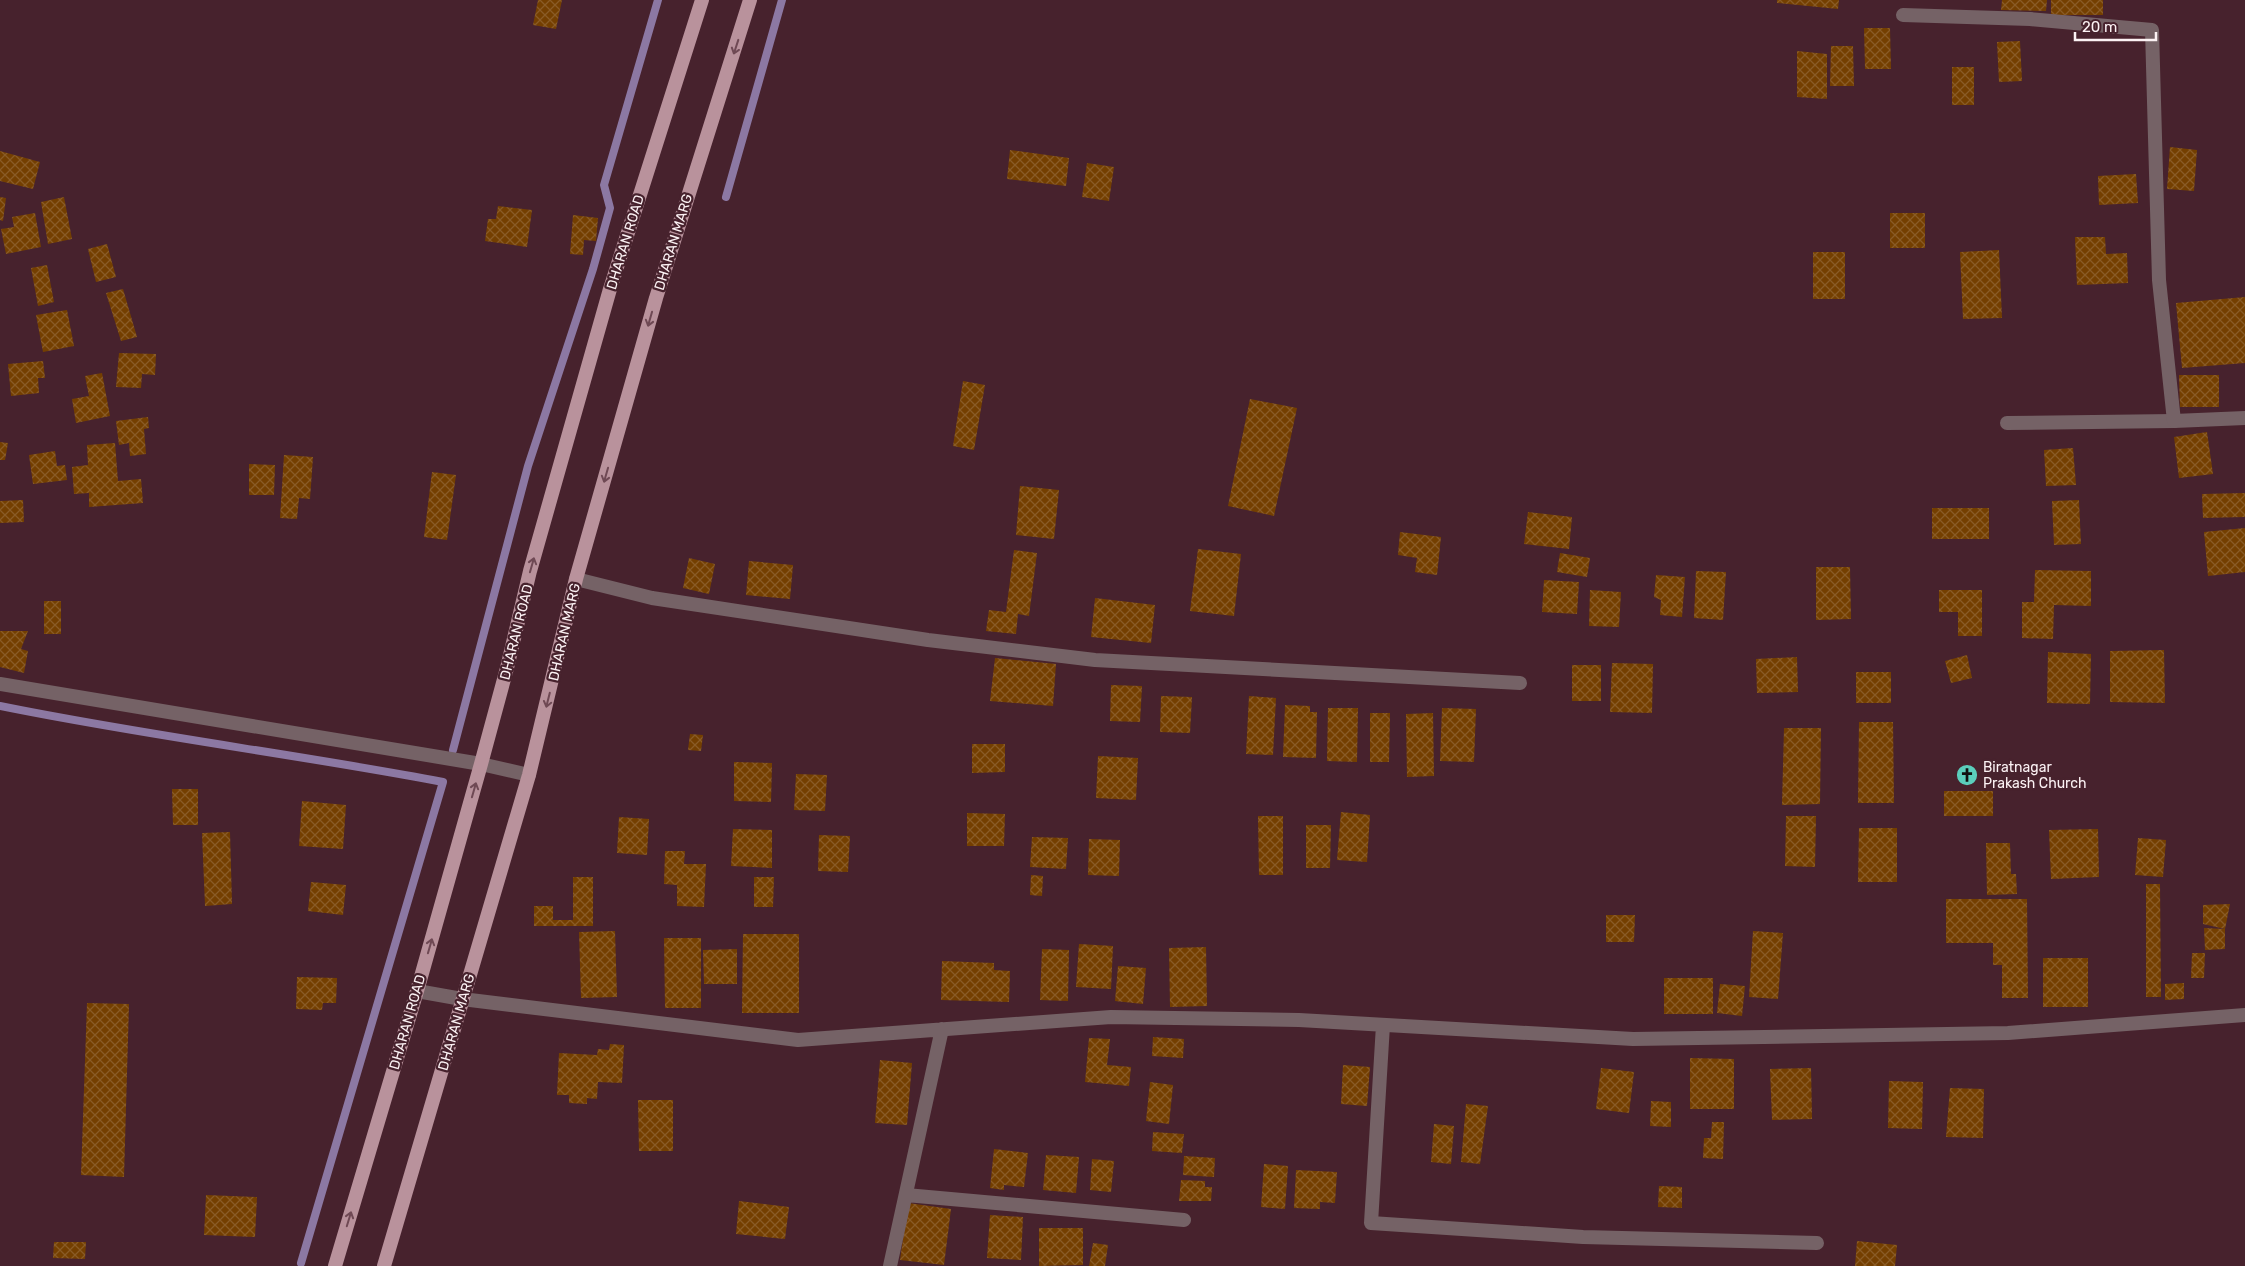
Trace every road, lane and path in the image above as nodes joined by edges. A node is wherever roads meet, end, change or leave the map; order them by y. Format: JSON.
{"nodes":[{"id":1,"x":702,"y":0,"type":"edge"},
{"id":2,"x":750,"y":0,"type":"edge"},
{"id":3,"x":1903,"y":15,"type":"dead end"},
{"id":4,"x":2245,"y":418,"type":"edge"},
{"id":5,"x":2174,"y":421,"type":"junction"},
{"id":6,"x":2007,"y":423,"type":"dead end"},
{"id":7,"x":576,"y":579,"type":"junction"},
{"id":8,"x":1520,"y":683,"type":"dead end"},
{"id":9,"x":0,"y":684,"type":"edge"},
{"id":10,"x":481,"y":764,"type":"junction"},
{"id":11,"x":529,"y":775,"type":"junction"},
{"id":12,"x":417,"y":991,"type":"junction"},
{"id":13,"x":462,"y":1000,"type":"junction"},
{"id":14,"x":2245,"y":1014,"type":"edge"},
{"id":15,"x":1384,"y":1025,"type":"junction"},
{"id":16,"x":942,"y":1029,"type":"junction"},
{"id":17,"x":906,"y":1195,"type":"junction"},
{"id":18,"x":1184,"y":1220,"type":"dead end"},
{"id":19,"x":1817,"y":1243,"type":"dead end"},
{"id":20,"x":335,"y":1266,"type":"edge"},
{"id":21,"x":384,"y":1266,"type":"edge"},
{"id":22,"x":890,"y":1266,"type":"edge"}],
"edges":[{"from":10,"to":1,"type":"main road","name":"DHARAN ROAD","one_way":true},
{"from":2,"to":7,"type":"main road","name":"DHARAN MARG","one_way":true},
{"from":3,"to":5,"type":"street"},
{"from":4,"to":5,"type":"street"},
{"from":5,"to":6,"type":"street"},
{"from":7,"to":8,"type":"street"},
{"from":7,"to":11,"type":"main road","name":"DHARAN MARG","one_way":true},
{"from":9,"to":10,"type":"street"},
{"from":10,"to":11,"type":"street"},
{"from":12,"to":10,"type":"main road","name":"DHARAN ROAD","one_way":true},
{"from":11,"to":13,"type":"main road","name":"DHARAN MARG"},
{"from":12,"to":13,"type":"street"},
{"from":20,"to":12,"type":"main road","name":"DHARAN ROAD","one_way":true},
{"from":13,"to":16,"type":"street"},
{"from":13,"to":21,"type":"main road","name":"DHARAN MARG"},
{"from":14,"to":15,"type":"street"},
{"from":15,"to":16,"type":"street"},
{"from":15,"to":19,"type":"street"},
{"from":16,"to":17,"type":"street"},
{"from":17,"to":18,"type":"street"},
{"from":17,"to":22,"type":"street"}]}
